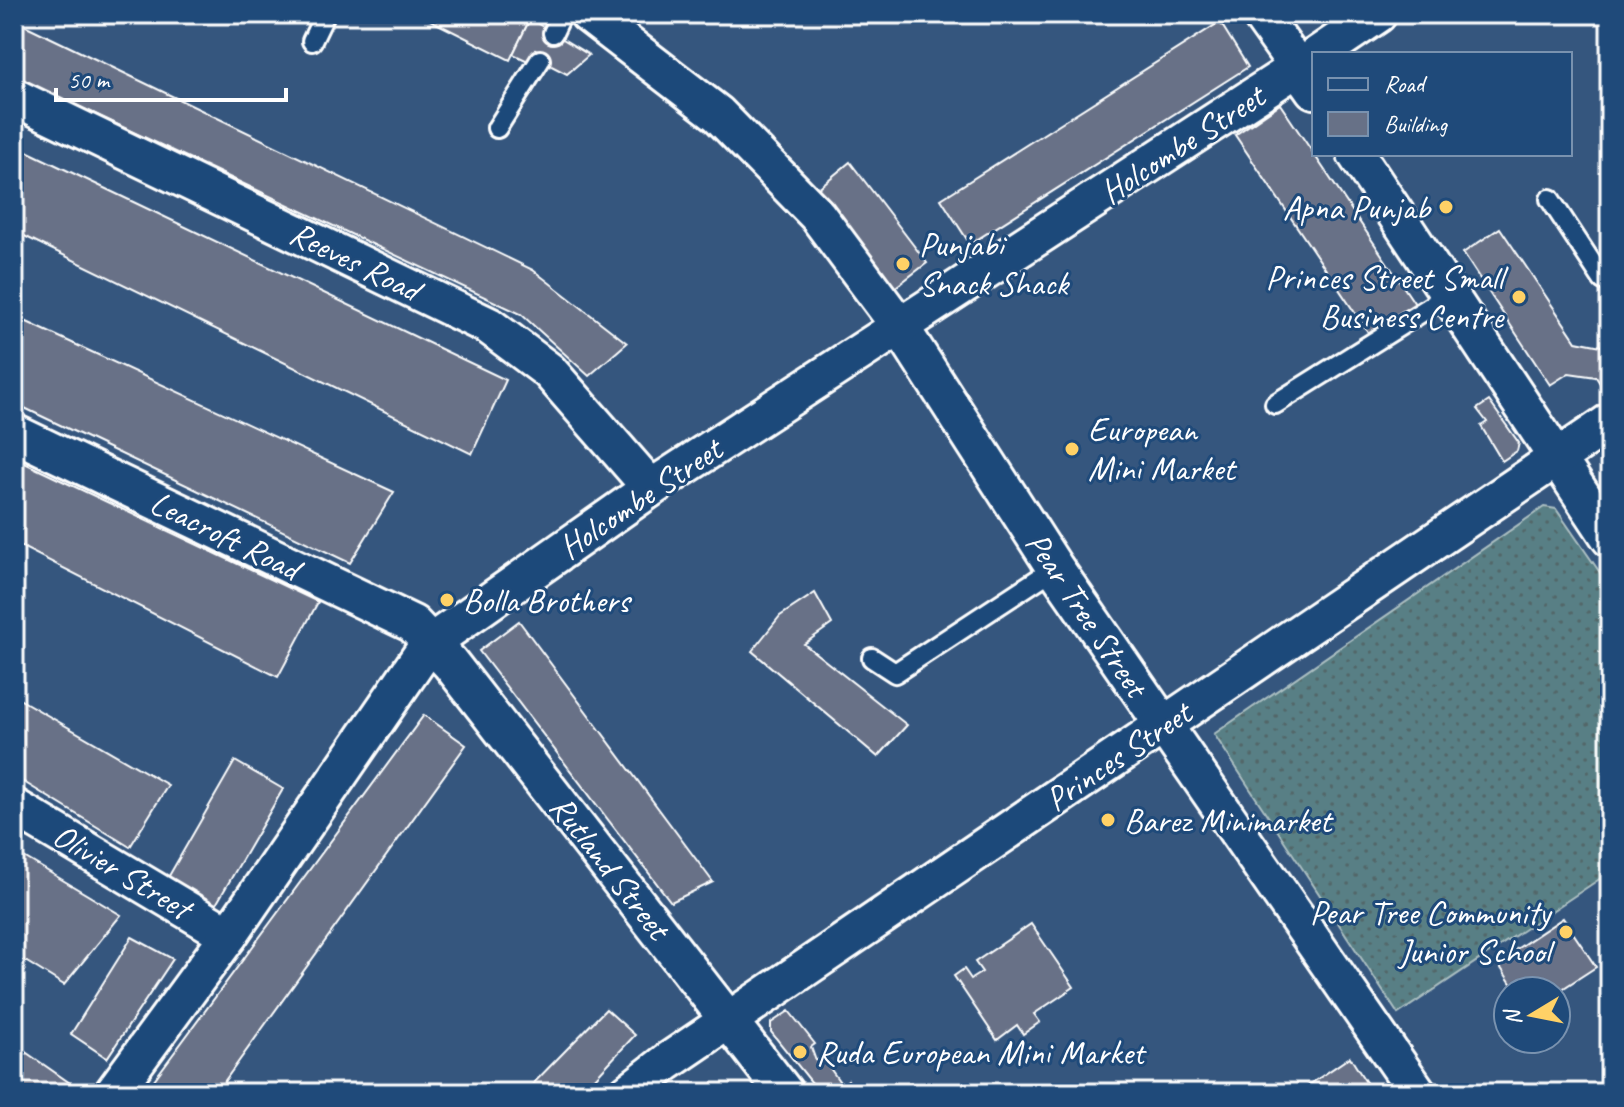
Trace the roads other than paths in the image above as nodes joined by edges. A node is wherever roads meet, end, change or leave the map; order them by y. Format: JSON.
{"nodes":[{"id":1,"x":325,"y":14,"type":"edge"},
{"id":2,"x":562,"y":14,"type":"edge"},
{"id":3,"x":588,"y":14,"type":"edge"},
{"id":4,"x":1260,"y":14,"type":"edge"},
{"id":5,"x":1378,"y":14,"type":"edge"},
{"id":6,"x":553,"y":33,"type":"dead end"},
{"id":7,"x":312,"y":41,"type":"dead end"},
{"id":8,"x":1330,"y":52,"type":"edge"},
{"id":9,"x":540,"y":60,"type":"dead end"},
{"id":10,"x":1311,"y":67,"type":"edge"},
{"id":11,"x":14,"y":97,"type":"edge"},
{"id":12,"x":497,"y":128,"type":"dead end"},
{"id":13,"x":1357,"y":156,"type":"edge"},
{"id":14,"x":1550,"y":199,"type":"dead end"},
{"id":15,"x":1610,"y":276,"type":"edge"},
{"id":16,"x":1449,"y":295,"type":"junction"},
{"id":17,"x":901,"y":328,"type":"junction"},
{"id":18,"x":1275,"y":404,"type":"dead end"},
{"id":19,"x":1610,"y":422,"type":"edge"},
{"id":20,"x":14,"y":433,"type":"edge"},
{"id":21,"x":1556,"y":458,"type":"junction"},
{"id":22,"x":651,"y":488,"type":"junction"},
{"id":23,"x":1610,"y":538,"type":"edge"},
{"id":24,"x":1055,"y":568,"type":"junction"},
{"id":25,"x":429,"y":644,"type":"junction"},
{"id":26,"x":872,"y":658,"type":"dead end"},
{"id":27,"x":1162,"y":726,"type":"junction"},
{"id":28,"x":14,"y":807,"type":"edge"},
{"id":29,"x":229,"y":935,"type":"junction"},
{"id":30,"x":730,"y":1022,"type":"junction"},
{"id":31,"x":113,"y":1093,"type":"edge"},
{"id":32,"x":627,"y":1093,"type":"edge"},
{"id":33,"x":785,"y":1093,"type":"edge"},
{"id":34,"x":1418,"y":1093,"type":"edge"}],
"edges":[{"from":1,"to":7,"type":"lane"},
{"from":2,"to":6,"type":"lane"},
{"from":3,"to":17,"type":"street","name":"Pear Tree Street"},
{"from":4,"to":10,"type":"street"},
{"from":5,"to":8,"type":"street","name":"Holcombe Street"},
{"from":9,"to":12,"type":"lane"},
{"from":10,"to":17,"type":"street","name":"Holcombe Street"},
{"from":11,"to":22,"type":"street","name":"Reeves Road"},
{"from":13,"to":16,"type":"street"},
{"from":14,"to":15,"type":"lane"},
{"from":16,"to":18,"type":"lane"},
{"from":16,"to":21,"type":"street"},
{"from":17,"to":22,"type":"street","name":"Holcombe Street"},
{"from":17,"to":24,"type":"street","name":"Pear Tree Street"},
{"from":19,"to":21,"type":"street","name":"Princes Street"},
{"from":20,"to":25,"type":"street","name":"Leacroft Road"},
{"from":21,"to":23,"type":"street"},
{"from":21,"to":27,"type":"street","name":"Princes Street"},
{"from":22,"to":25,"type":"street","name":"Holcombe Street"},
{"from":24,"to":26,"type":"lane"},
{"from":24,"to":27,"type":"street","name":"Pear Tree Street"},
{"from":25,"to":29,"type":"street","name":"Holcombe Street"},
{"from":25,"to":30,"type":"street","name":"Rutland Street"},
{"from":27,"to":30,"type":"street","name":"Princes Street"},
{"from":27,"to":34,"type":"street","name":"Pear Tree Street"},
{"from":28,"to":29,"type":"street","name":"Olivier Street"},
{"from":29,"to":31,"type":"street","name":"Holcombe Street"},
{"from":30,"to":32,"type":"street","name":"Princes Street"},
{"from":30,"to":33,"type":"street","name":"Rutland Street"}]}
